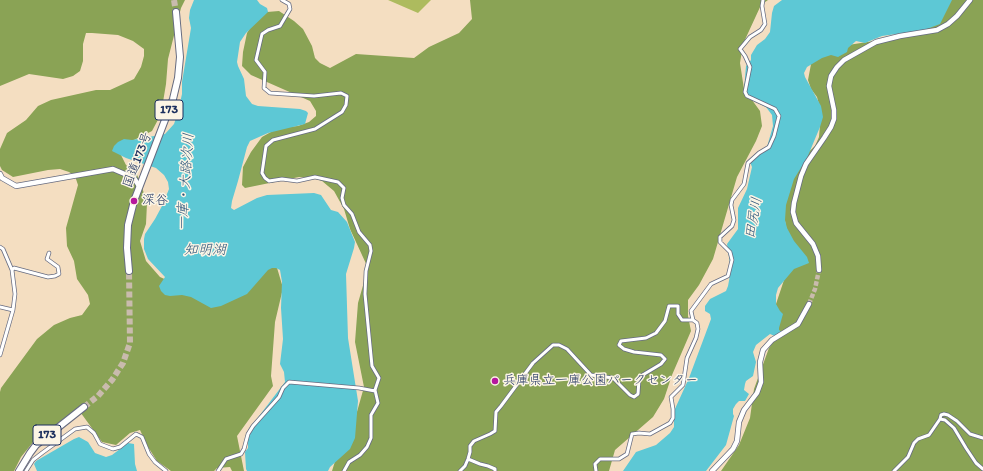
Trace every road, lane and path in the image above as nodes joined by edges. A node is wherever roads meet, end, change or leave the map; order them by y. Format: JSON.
{"nodes":[{"id":1,"x":282,"y":0,"type":"edge"},
{"id":2,"x":764,"y":0,"type":"edge"},
{"id":3,"x":970,"y":0,"type":"edge"},
{"id":4,"x":176,"y":12,"type":"tunnel mouth"},
{"id":5,"x":0,"y":174,"type":"edge"},
{"id":6,"x":139,"y":186,"type":"junction"},
{"id":7,"x":0,"y":247,"type":"edge"},
{"id":8,"x":49,"y":253,"type":"dead end"},
{"id":9,"x":12,"y":270,"type":"junction"},
{"id":10,"x":819,"y":270,"type":"tunnel mouth"},
{"id":11,"x":129,"y":271,"type":"tunnel mouth"},
{"id":12,"x":809,"y":304,"type":"tunnel mouth"},
{"id":13,"x":0,"y":307,"type":"edge"},
{"id":14,"x":13,"y":310,"type":"junction"},
{"id":15,"x":693,"y":320,"type":"junction"},
{"id":16,"x":0,"y":355,"type":"edge"},
{"id":17,"x":375,"y":391,"type":"junction"},
{"id":18,"x":84,"y":406,"type":"tunnel mouth"},
{"id":19,"x":940,"y":419,"type":"junction"},
{"id":20,"x":51,"y":433,"type":"junction"},
{"id":21,"x":983,"y":438,"type":"edge"},
{"id":22,"x":56,"y":442,"type":"junction"},
{"id":23,"x":468,"y":459,"type":"junction"},
{"id":24,"x":983,"y":469,"type":"edge"},
{"id":25,"x":19,"y":471,"type":"edge"},
{"id":26,"x":26,"y":471,"type":"edge"},
{"id":27,"x":166,"y":471,"type":"edge"},
{"id":28,"x":218,"y":471,"type":"edge"},
{"id":29,"x":344,"y":471,"type":"edge"},
{"id":30,"x":460,"y":471,"type":"edge"},
{"id":31,"x":495,"y":471,"type":"edge"},
{"id":32,"x":596,"y":471,"type":"edge"},
{"id":33,"x":712,"y":471,"type":"edge"},
{"id":34,"x":894,"y":471,"type":"edge"}],
"edges":[{"from":1,"to":17,"type":"street"},
{"from":2,"to":15,"type":"street"},
{"from":3,"to":10,"type":"main road"},
{"from":4,"to":6,"type":"highway","name":"国道173号","number":"173"},
{"from":5,"to":6,"type":"main road"},
{"from":6,"to":11,"type":"highway","name":"国道173号","number":"173"},
{"from":7,"to":9,"type":"street"},
{"from":8,"to":9,"type":"street"},
{"from":9,"to":14,"type":"street"},
{"from":12,"to":33,"type":"main road"},
{"from":13,"to":14,"type":"street"},
{"from":14,"to":16,"type":"street"},
{"from":15,"to":23,"type":"street"},
{"from":15,"to":32,"type":"street"},
{"from":17,"to":28,"type":"street"},
{"from":17,"to":29,"type":"street"},
{"from":18,"to":20,"type":"highway","number":"173"},
{"from":19,"to":21,"type":"street"},
{"from":19,"to":24,"type":"street"},
{"from":19,"to":34,"type":"street"},
{"from":20,"to":22,"type":"street"},
{"from":20,"to":25,"type":"highway","number":"173"},
{"from":22,"to":26,"type":"street"},
{"from":22,"to":27,"type":"street"},
{"from":23,"to":30,"type":"street"},
{"from":23,"to":31,"type":"street"}]}
